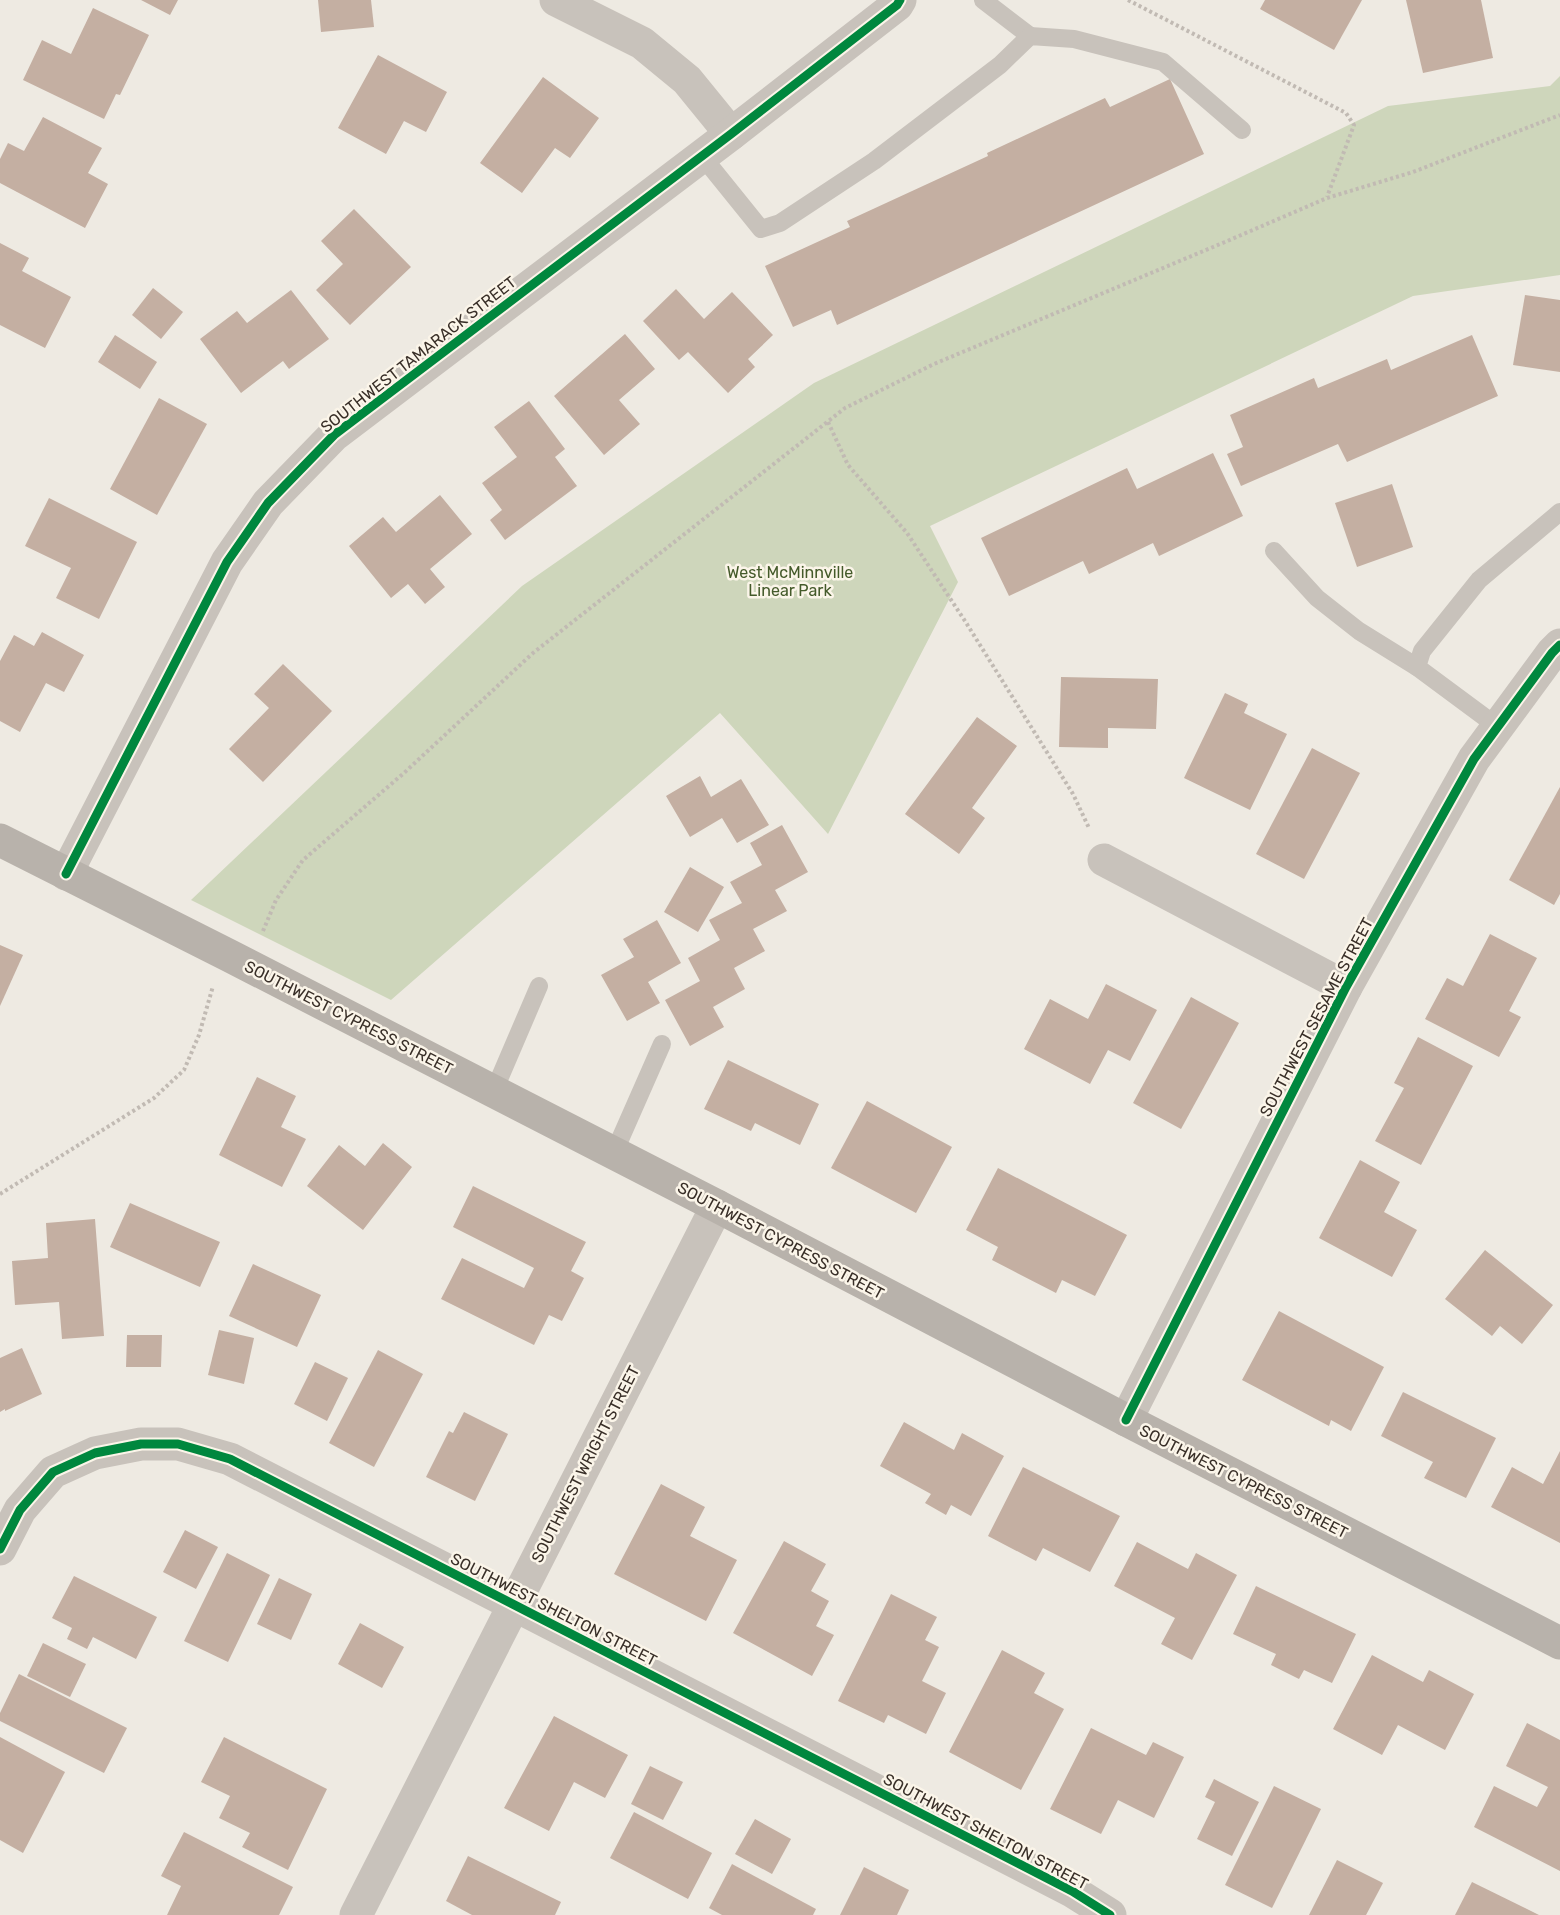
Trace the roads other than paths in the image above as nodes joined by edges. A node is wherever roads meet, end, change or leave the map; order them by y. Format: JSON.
{"nodes":[{"id":1,"x":556,"y":0,"type":"edge"},
{"id":2,"x":900,"y":0,"type":"edge"},
{"id":3,"x":983,"y":0,"type":"edge"},
{"id":4,"x":1030,"y":36,"type":"junction"},
{"id":5,"x":1242,"y":130,"type":"dead end"},
{"id":6,"x":731,"y":134,"type":"junction"},
{"id":7,"x":702,"y":156,"type":"junction"},
{"id":8,"x":1560,"y":512,"type":"edge"},
{"id":9,"x":1275,"y":551,"type":"dead end"},
{"id":10,"x":1560,"y":645,"type":"edge"},
{"id":11,"x":1417,"y":667,"type":"junction"},
{"id":12,"x":1498,"y":727,"type":"junction"},
{"id":13,"x":0,"y":840,"type":"edge"},
{"id":14,"x":1104,"y":860,"type":"road end"},
{"id":15,"x":66,"y":874,"type":"junction"},
{"id":16,"x":539,"y":986,"type":"dead end"},
{"id":17,"x":1346,"y":987,"type":"junction"},
{"id":18,"x":662,"y":1044,"type":"dead end"},
{"id":19,"x":494,"y":1091,"type":"junction"},
{"id":20,"x":614,"y":1153,"type":"junction"},
{"id":21,"x":717,"y":1206,"type":"junction"},
{"id":22,"x":1126,"y":1420,"type":"junction"},
{"id":23,"x":0,"y":1549,"type":"edge"},
{"id":24,"x":514,"y":1605,"type":"junction"},
{"id":25,"x":1560,"y":1643,"type":"edge"},
{"id":26,"x":356,"y":1915,"type":"edge"},
{"id":27,"x":1110,"y":1915,"type":"edge"}],
"edges":[{"from":1,"to":6,"type":"street"},
{"from":2,"to":6,"type":"street","name":"SOUTHWEST TAMARACK STREET"},
{"from":3,"to":4,"type":"lane"},
{"from":4,"to":5,"type":"lane"},
{"from":4,"to":7,"type":"lane"},
{"from":6,"to":7,"type":"street","name":"SOUTHWEST TAMARACK STREET"},
{"from":7,"to":15,"type":"street","name":"SOUTHWEST TAMARACK STREET"},
{"from":8,"to":11,"type":"lane"},
{"from":9,"to":11,"type":"lane"},
{"from":10,"to":12,"type":"street","name":"SOUTHWEST SESAME STREET"},
{"from":11,"to":12,"type":"lane"},
{"from":12,"to":17,"type":"street","name":"SOUTHWEST SESAME STREET"},
{"from":13,"to":15,"type":"main road","name":"SOUTHWEST CYPRESS STREET"},
{"from":14,"to":17,"type":"street"},
{"from":15,"to":19,"type":"main road","name":"SOUTHWEST CYPRESS STREET"},
{"from":16,"to":19,"type":"lane"},
{"from":17,"to":22,"type":"street","name":"SOUTHWEST SESAME STREET"},
{"from":18,"to":20,"type":"lane"},
{"from":19,"to":20,"type":"main road","name":"SOUTHWEST CYPRESS STREET"},
{"from":20,"to":21,"type":"main road","name":"SOUTHWEST CYPRESS STREET"},
{"from":21,"to":22,"type":"main road","name":"SOUTHWEST CYPRESS STREET"},
{"from":21,"to":24,"type":"street","name":"SOUTHWEST WRIGHT STREET"},
{"from":22,"to":25,"type":"main road","name":"SOUTHWEST CYPRESS STREET"},
{"from":23,"to":24,"type":"street","name":"SOUTHWEST SHELTON STREET"},
{"from":24,"to":26,"type":"street","name":"SOUTHWEST WRIGHT STREET"},
{"from":24,"to":27,"type":"street","name":"SOUTHWEST SHELTON STREET"}]}
